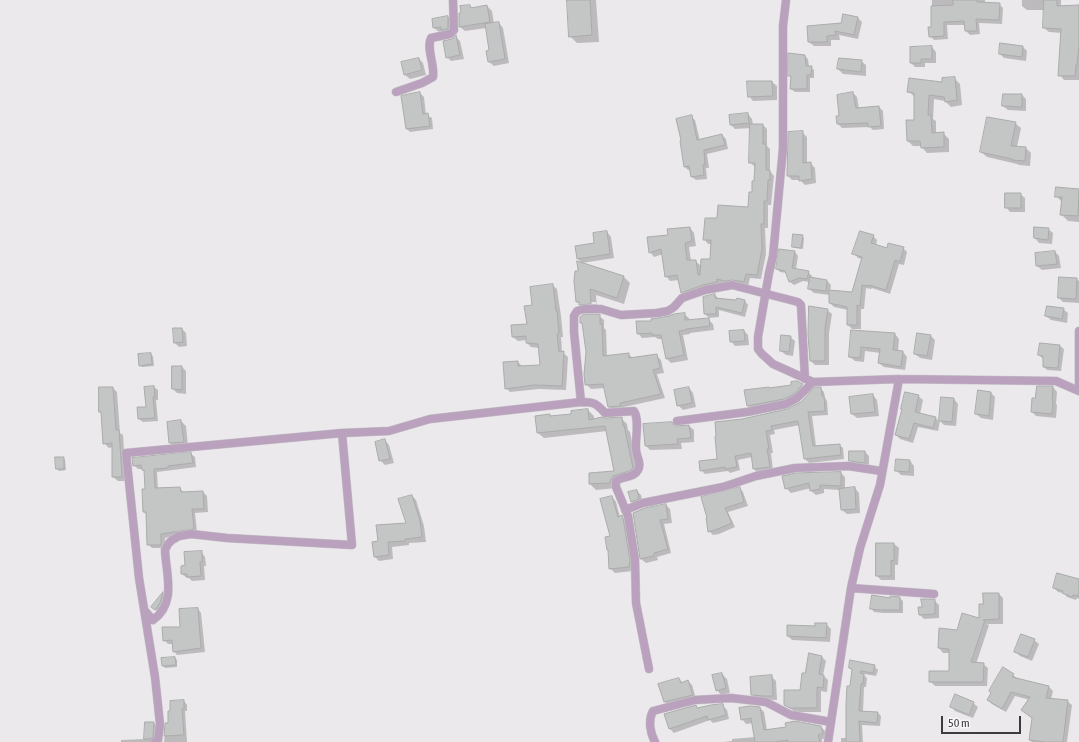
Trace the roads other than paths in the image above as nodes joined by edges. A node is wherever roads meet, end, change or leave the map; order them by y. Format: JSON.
{"nodes":[{"id":1,"x":453,"y":0,"type":"edge"},
{"id":2,"x":786,"y":0,"type":"edge"},
{"id":3,"x":396,"y":92,"type":"dead end"},
{"id":4,"x":765,"y":294,"type":"junction"},
{"id":5,"x":1079,"y":331,"type":"edge"},
{"id":6,"x":805,"y":379,"type":"junction"},
{"id":7,"x":899,"y":379,"type":"junction"},
{"id":8,"x":813,"y":382,"type":"junction"},
{"id":9,"x":1079,"y":391,"type":"edge"},
{"id":10,"x":581,"y":402,"type":"junction"},
{"id":11,"x":677,"y":420,"type":"dead end"},
{"id":12,"x":342,"y":433,"type":"junction"},
{"id":13,"x":881,"y":471,"type":"junction"},
{"id":14,"x":626,"y":510,"type":"junction"},
{"id":15,"x":851,"y":588,"type":"junction"},
{"id":16,"x":934,"y":594,"type":"dead end"},
{"id":17,"x":144,"y":610,"type":"junction"},
{"id":18,"x":649,"y":669,"type":"dead end"},
{"id":19,"x":831,"y":722,"type":"junction"},
{"id":20,"x":155,"y":742,"type":"edge"},
{"id":21,"x":655,"y":742,"type":"edge"},
{"id":22,"x":828,"y":742,"type":"edge"}],
"edges":[{"from":1,"to":3,"type":"street"},
{"from":2,"to":4,"type":"street"},
{"from":4,"to":6,"type":"street"},
{"from":4,"to":6,"type":"street"},
{"from":4,"to":10,"type":"street"},
{"from":5,"to":9,"type":"street"},
{"from":6,"to":8,"type":"street"},
{"from":7,"to":8,"type":"street"},
{"from":7,"to":9,"type":"street"},
{"from":7,"to":13,"type":"street"},
{"from":8,"to":11,"type":"street"},
{"from":10,"to":12,"type":"street"},
{"from":10,"to":14,"type":"street"},
{"from":12,"to":17,"type":"street"},
{"from":12,"to":17,"type":"street"},
{"from":13,"to":14,"type":"street"},
{"from":13,"to":15,"type":"street"},
{"from":14,"to":18,"type":"street"},
{"from":15,"to":16,"type":"street"},
{"from":15,"to":19,"type":"street"},
{"from":17,"to":20,"type":"street"},
{"from":19,"to":21,"type":"street"},
{"from":19,"to":22,"type":"street"}]}
